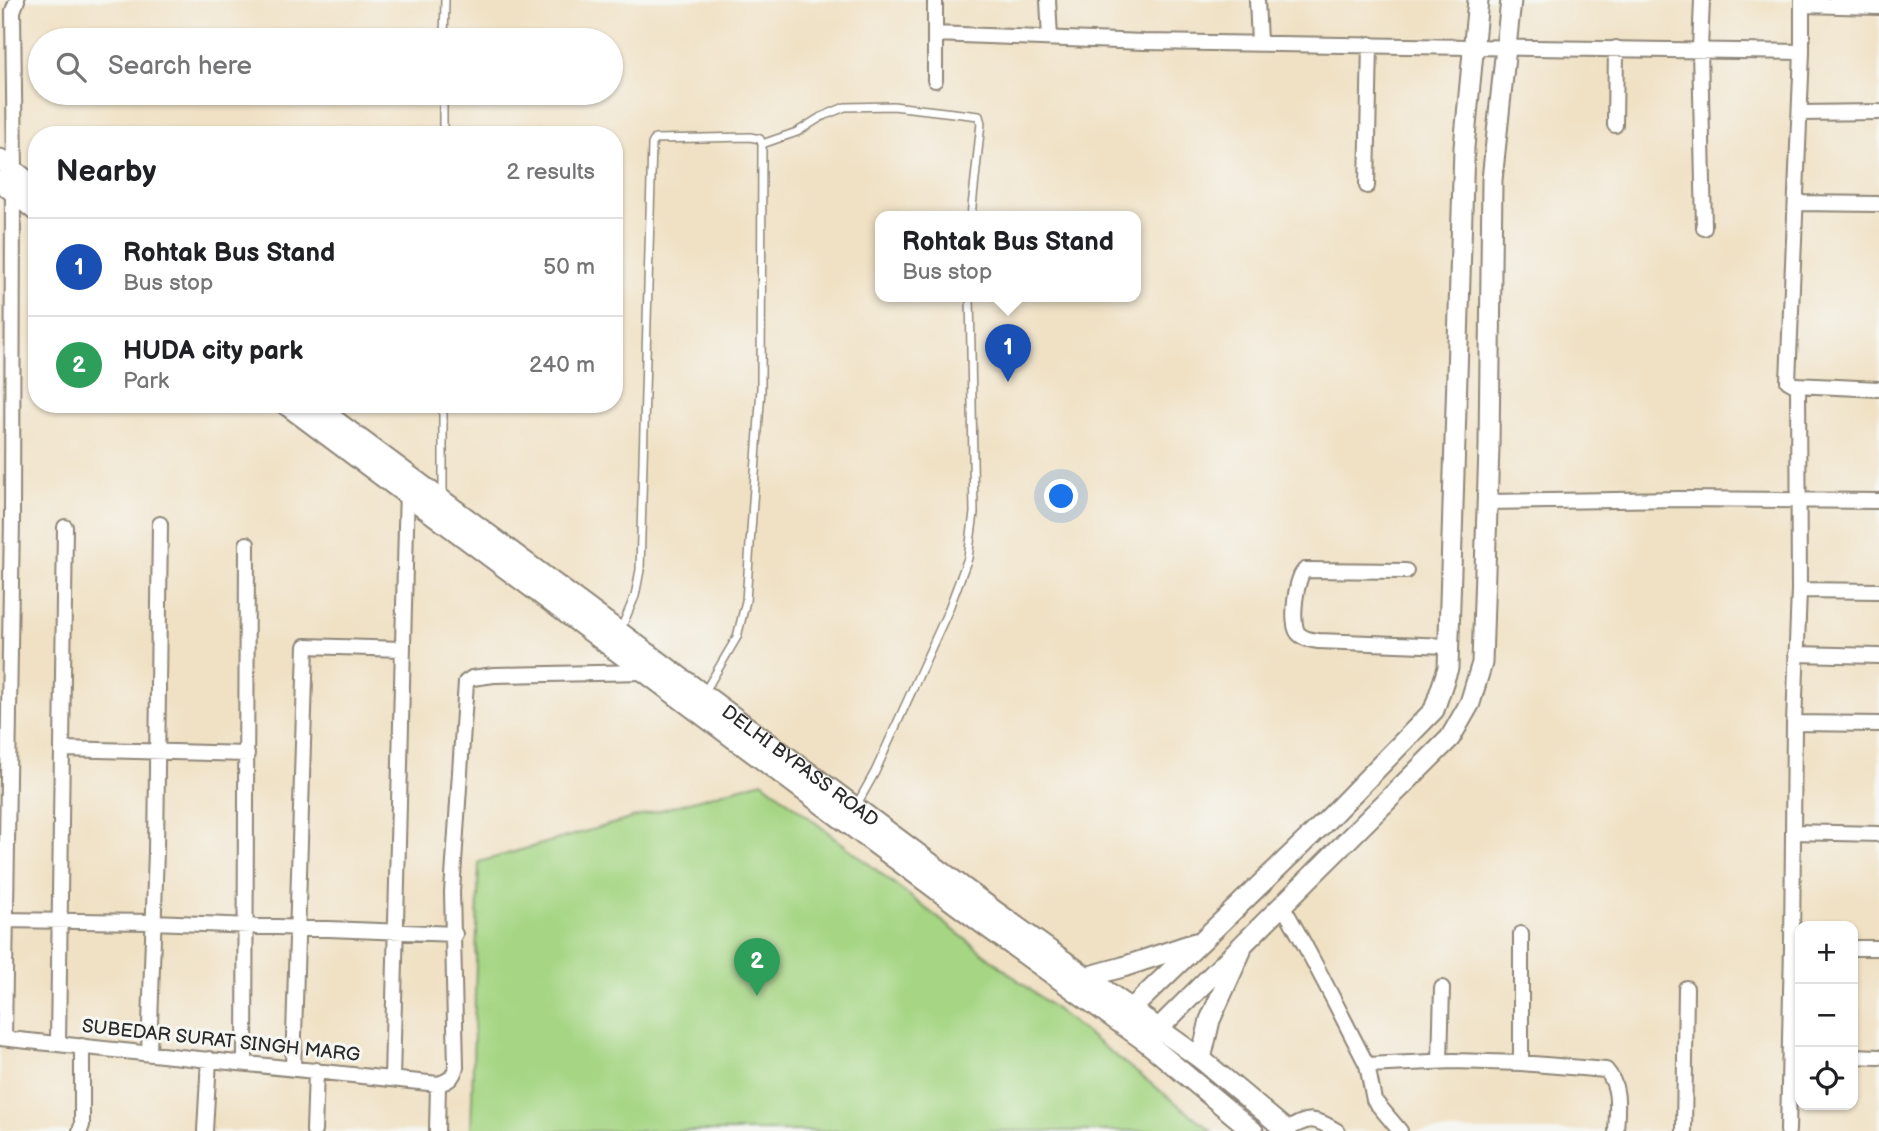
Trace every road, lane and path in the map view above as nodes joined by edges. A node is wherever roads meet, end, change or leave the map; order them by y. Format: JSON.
{"nodes":[{"id":1,"x":17,"y":0,"type":"edge"},
{"id":2,"x":445,"y":0,"type":"edge"},
{"id":3,"x":935,"y":0,"type":"edge"},
{"id":4,"x":1048,"y":0,"type":"edge"},
{"id":5,"x":1257,"y":0,"type":"edge"},
{"id":6,"x":1478,"y":0,"type":"edge"},
{"id":7,"x":1511,"y":0,"type":"edge"},
{"id":8,"x":1702,"y":0,"type":"edge"},
{"id":9,"x":1802,"y":3,"type":"edge"},
{"id":10,"x":1879,"y":7,"type":"edge"},
{"id":11,"x":444,"y":28,"type":"edge"},
{"id":12,"x":935,"y":34,"type":"junction"},
{"id":13,"x":1050,"y":38,"type":"junction"},
{"id":14,"x":1259,"y":43,"type":"junction"},
{"id":15,"x":1370,"y":44,"type":"junction"},
{"id":16,"x":1474,"y":46,"type":"junction"},
{"id":17,"x":1506,"y":46,"type":"junction"},
{"id":18,"x":1616,"y":48,"type":"junction"},
{"id":19,"x":1700,"y":49,"type":"junction"},
{"id":20,"x":1802,"y":51,"type":"junction"},
{"id":21,"x":934,"y":80,"type":"dead end"},
{"id":22,"x":443,"y":105,"type":"edge"},
{"id":23,"x":1879,"y":112,"type":"edge"},
{"id":24,"x":1800,"y":113,"type":"junction"},
{"id":25,"x":1615,"y":125,"type":"dead end"},
{"id":26,"x":443,"y":126,"type":"edge"},
{"id":27,"x":762,"y":144,"type":"junction"},
{"id":28,"x":7,"y":176,"type":"edge"},
{"id":29,"x":28,"y":185,"type":"edge"},
{"id":30,"x":1367,"y":186,"type":"dead end"},
{"id":31,"x":28,"y":201,"type":"edge"},
{"id":32,"x":1797,"y":202,"type":"junction"},
{"id":33,"x":1879,"y":204,"type":"edge"},
{"id":34,"x":972,"y":211,"type":"edge"},
{"id":35,"x":1704,"y":228,"type":"dead end"},
{"id":36,"x":6,"y":296,"type":"edge"},
{"id":37,"x":970,"y":302,"type":"edge"},
{"id":38,"x":1798,"y":386,"type":"junction"},
{"id":39,"x":1879,"y":390,"type":"edge"},
{"id":40,"x":299,"y":413,"type":"edge"},
{"id":41,"x":323,"y":413,"type":"edge"},
{"id":42,"x":443,"y":413,"type":"edge"},
{"id":43,"x":6,"y":442,"type":"edge"},
{"id":44,"x":407,"y":485,"type":"junction"},
{"id":45,"x":1798,"y":500,"type":"junction"},
{"id":46,"x":1879,"y":501,"type":"edge"},
{"id":47,"x":1487,"y":502,"type":"junction"},
{"id":48,"x":442,"y":512,"type":"junction"},
{"id":49,"x":160,"y":524,"type":"dead end"},
{"id":50,"x":65,"y":527,"type":"dead end"},
{"id":51,"x":247,"y":544,"type":"dead end"},
{"id":52,"x":1406,"y":571,"type":"dead end"},
{"id":53,"x":1798,"y":590,"type":"junction"},
{"id":54,"x":1879,"y":591,"type":"edge"},
{"id":55,"x":614,"y":639,"type":"junction"},
{"id":56,"x":1449,"y":646,"type":"junction"},
{"id":57,"x":402,"y":649,"type":"junction"},
{"id":58,"x":1796,"y":654,"type":"junction"},
{"id":59,"x":1879,"y":656,"type":"edge"},
{"id":60,"x":644,"y":672,"type":"junction"},
{"id":61,"x":698,"y":701,"type":"junction"},
{"id":62,"x":1794,"y":723,"type":"junction"},
{"id":63,"x":1879,"y":724,"type":"edge"},
{"id":64,"x":62,"y":749,"type":"junction"},
{"id":65,"x":156,"y":752,"type":"junction"},
{"id":66,"x":247,"y":754,"type":"junction"},
{"id":67,"x":4,"y":755,"type":"edge"},
{"id":68,"x":852,"y":816,"type":"junction"},
{"id":69,"x":1793,"y":832,"type":"junction"},
{"id":70,"x":1879,"y":834,"type":"edge"},
{"id":71,"x":1282,"y":905,"type":"junction"},
{"id":72,"x":3,"y":920,"type":"edge"},
{"id":73,"x":60,"y":921,"type":"junction"},
{"id":74,"x":1795,"y":921,"type":"edge"},
{"id":75,"x":153,"y":922,"type":"junction"},
{"id":76,"x":246,"y":926,"type":"junction"},
{"id":77,"x":297,"y":928,"type":"junction"},
{"id":78,"x":395,"y":932,"type":"junction"},
{"id":79,"x":454,"y":934,"type":"junction"},
{"id":80,"x":1521,"y":934,"type":"dead end"},
{"id":81,"x":1246,"y":940,"type":"junction"},
{"id":82,"x":1201,"y":941,"type":"junction"},
{"id":83,"x":1858,"y":948,"type":"edge"},
{"id":84,"x":1879,"y":948,"type":"edge"},
{"id":85,"x":1086,"y":977,"type":"junction"},
{"id":86,"x":1796,"y":984,"type":"edge"},
{"id":87,"x":1441,"y":988,"type":"dead end"},
{"id":88,"x":1686,"y":988,"type":"dead end"},
{"id":89,"x":1124,"y":1015,"type":"junction"},
{"id":90,"x":1152,"y":1035,"type":"junction"},
{"id":91,"x":2,"y":1038,"type":"edge"},
{"id":92,"x":58,"y":1043,"type":"junction"},
{"id":93,"x":82,"y":1046,"type":"junction"},
{"id":94,"x":1795,"y":1047,"type":"edge"},
{"id":95,"x":1795,"y":1052,"type":"edge"},
{"id":96,"x":149,"y":1053,"type":"junction"},
{"id":97,"x":1858,"y":1056,"type":"edge"},
{"id":98,"x":1879,"y":1057,"type":"edge"},
{"id":99,"x":209,"y":1059,"type":"junction"},
{"id":100,"x":1200,"y":1059,"type":"junction"},
{"id":101,"x":1440,"y":1061,"type":"junction"},
{"id":102,"x":245,"y":1063,"type":"junction"},
{"id":103,"x":1521,"y":1063,"type":"junction"},
{"id":104,"x":1367,"y":1065,"type":"junction"},
{"id":105,"x":293,"y":1068,"type":"junction"},
{"id":106,"x":316,"y":1070,"type":"junction"},
{"id":107,"x":392,"y":1079,"type":"junction"},
{"id":108,"x":438,"y":1084,"type":"junction"},
{"id":109,"x":1252,"y":1104,"type":"junction"},
{"id":110,"x":1250,"y":1130,"type":"edge"},
{"id":111,"x":80,"y":1131,"type":"edge"},
{"id":112,"x":205,"y":1131,"type":"edge"},
{"id":113,"x":314,"y":1131,"type":"edge"},
{"id":114,"x":437,"y":1131,"type":"edge"},
{"id":115,"x":1286,"y":1131,"type":"edge"},
{"id":116,"x":1337,"y":1131,"type":"edge"},
{"id":117,"x":1400,"y":1131,"type":"edge"},
{"id":118,"x":1616,"y":1131,"type":"edge"},
{"id":119,"x":1684,"y":1131,"type":"edge"},
{"id":120,"x":1788,"y":1131,"type":"edge"}],
"edges":[{"from":1,"to":28,"type":"street"},
{"from":2,"to":11,"type":"lane"},
{"from":3,"to":12,"type":"street"},
{"from":4,"to":13,"type":"street"},
{"from":5,"to":14,"type":"street"},
{"from":6,"to":16,"type":"main road"},
{"from":7,"to":17,"type":"main road"},
{"from":8,"to":19,"type":"street"},
{"from":9,"to":10,"type":"street"},
{"from":9,"to":20,"type":"street"},
{"from":12,"to":13,"type":"street"},
{"from":12,"to":21,"type":"street"},
{"from":13,"to":14,"type":"street"},
{"from":14,"to":15,"type":"street"},
{"from":15,"to":16,"type":"street"},
{"from":15,"to":30,"type":"street"},
{"from":16,"to":17,"type":"street"},
{"from":16,"to":56,"type":"main road"},
{"from":17,"to":18,"type":"street"},
{"from":17,"to":47,"type":"main road"},
{"from":18,"to":19,"type":"street"},
{"from":18,"to":25,"type":"street"},
{"from":19,"to":20,"type":"street"},
{"from":19,"to":35,"type":"street"},
{"from":20,"to":24,"type":"street"},
{"from":22,"to":26,"type":"lane"},
{"from":23,"to":24,"type":"street"},
{"from":24,"to":32,"type":"street"},
{"from":27,"to":34,"type":"lane"},
{"from":27,"to":55,"type":"lane"},
{"from":27,"to":61,"type":"lane"},
{"from":28,"to":29,"type":"main road"},
{"from":28,"to":31,"type":"main road"},
{"from":28,"to":36,"type":"street"},
{"from":32,"to":33,"type":"street"},
{"from":32,"to":38,"type":"street"},
{"from":36,"to":43,"type":"street"},
{"from":37,"to":68,"type":"lane"},
{"from":38,"to":39,"type":"street"},
{"from":38,"to":45,"type":"street"},
{"from":40,"to":44,"type":"main road","name":"DELHI BYPASS ROAD"},
{"from":41,"to":44,"type":"main road","name":"DELHI BYPASS ROAD"},
{"from":42,"to":48,"type":"lane"},
{"from":43,"to":67,"type":"street"},
{"from":44,"to":48,"type":"main road","name":"DELHI BYPASS ROAD"},
{"from":44,"to":57,"type":"street"},
{"from":45,"to":46,"type":"street"},
{"from":45,"to":47,"type":"street"},
{"from":45,"to":53,"type":"street"},
{"from":47,"to":71,"type":"main road"},
{"from":48,"to":55,"type":"main road","name":"DELHI BYPASS ROAD"},
{"from":49,"to":65,"type":"street"},
{"from":50,"to":64,"type":"street"},
{"from":51,"to":66,"type":"street"},
{"from":52,"to":56,"type":"street"},
{"from":53,"to":54,"type":"street"},
{"from":53,"to":58,"type":"street"},
{"from":55,"to":60,"type":"main road","name":"DELHI BYPASS ROAD"},
{"from":55,"to":61,"type":"main road","name":"DELHI BYPASS ROAD"},
{"from":56,"to":82,"type":"main road"},
{"from":57,"to":77,"type":"street"},
{"from":57,"to":78,"type":"street"},
{"from":58,"to":59,"type":"street"},
{"from":58,"to":62,"type":"street"},
{"from":60,"to":61,"type":"main road","name":"DELHI BYPASS ROAD"},
{"from":60,"to":79,"type":"street"},
{"from":61,"to":68,"type":"main road","name":"DELHI BYPASS ROAD"},
{"from":62,"to":63,"type":"street"},
{"from":62,"to":69,"type":"street"},
{"from":64,"to":65,"type":"street"},
{"from":64,"to":73,"type":"street"},
{"from":65,"to":66,"type":"street"},
{"from":65,"to":75,"type":"street"},
{"from":66,"to":76,"type":"street"},
{"from":67,"to":72,"type":"street"},
{"from":68,"to":85,"type":"main road","name":"DELHI BYPASS ROAD"},
{"from":68,"to":89,"type":"main road","name":"DELHI BYPASS ROAD"},
{"from":69,"to":70,"type":"street"},
{"from":69,"to":74,"type":"street"},
{"from":71,"to":81,"type":"main road"},
{"from":71,"to":104,"type":"street"},
{"from":72,"to":73,"type":"street"},
{"from":72,"to":91,"type":"street"},
{"from":73,"to":75,"type":"street"},
{"from":73,"to":92,"type":"street"},
{"from":75,"to":76,"type":"street"},
{"from":75,"to":96,"type":"street"},
{"from":76,"to":77,"type":"street"},
{"from":76,"to":102,"type":"street"},
{"from":77,"to":78,"type":"street"},
{"from":77,"to":105,"type":"street"},
{"from":78,"to":79,"type":"street"},
{"from":78,"to":107,"type":"street"},
{"from":79,"to":108,"type":"street"},
{"from":80,"to":103,"type":"street"},
{"from":81,"to":90,"type":"main road"},
{"from":81,"to":100,"type":"main road"},
{"from":82,"to":85,"type":"main road"},
{"from":82,"to":89,"type":"main road"},
{"from":83,"to":84,"type":"street"},
{"from":85,"to":89,"type":"main road","name":"DELHI BYPASS ROAD"},
{"from":86,"to":94,"type":"street"},
{"from":87,"to":101,"type":"street"},
{"from":88,"to":119,"type":"street"},
{"from":89,"to":90,"type":"main road","name":"DELHI BYPASS ROAD"},
{"from":90,"to":100,"type":"main road","name":"DELHI BYPASS ROAD"},
{"from":90,"to":110,"type":"main road","name":"DELHI BYPASS ROAD"},
{"from":91,"to":92,"type":"street","name":"SUBEDAR SURAT SINGH MARG"},
{"from":92,"to":93,"type":"street","name":"SUBEDAR SURAT SINGH MARG"},
{"from":93,"to":96,"type":"street","name":"SUBEDAR SURAT SINGH MARG"},
{"from":93,"to":111,"type":"street"},
{"from":95,"to":120,"type":"street"},
{"from":96,"to":99,"type":"street","name":"SUBEDAR SURAT SINGH MARG"},
{"from":97,"to":98,"type":"street"},
{"from":99,"to":102,"type":"street","name":"SUBEDAR SURAT SINGH MARG"},
{"from":99,"to":112,"type":"street"},
{"from":100,"to":109,"type":"main road","name":"DELHI BYPASS ROAD"},
{"from":101,"to":103,"type":"street"},
{"from":101,"to":104,"type":"street"},
{"from":102,"to":105,"type":"street","name":"SUBEDAR SURAT SINGH MARG"},
{"from":103,"to":118,"type":"street"},
{"from":104,"to":117,"type":"street"},
{"from":105,"to":106,"type":"street","name":"SUBEDAR SURAT SINGH MARG"},
{"from":106,"to":107,"type":"street","name":"SUBEDAR SURAT SINGH MARG"},
{"from":106,"to":113,"type":"street"},
{"from":107,"to":108,"type":"street","name":"SUBEDAR SURAT SINGH MARG"},
{"from":108,"to":114,"type":"street"},
{"from":109,"to":110,"type":"street"},
{"from":109,"to":115,"type":"main road","name":"DELHI BYPASS ROAD"},
{"from":115,"to":116,"type":"street"}]}
